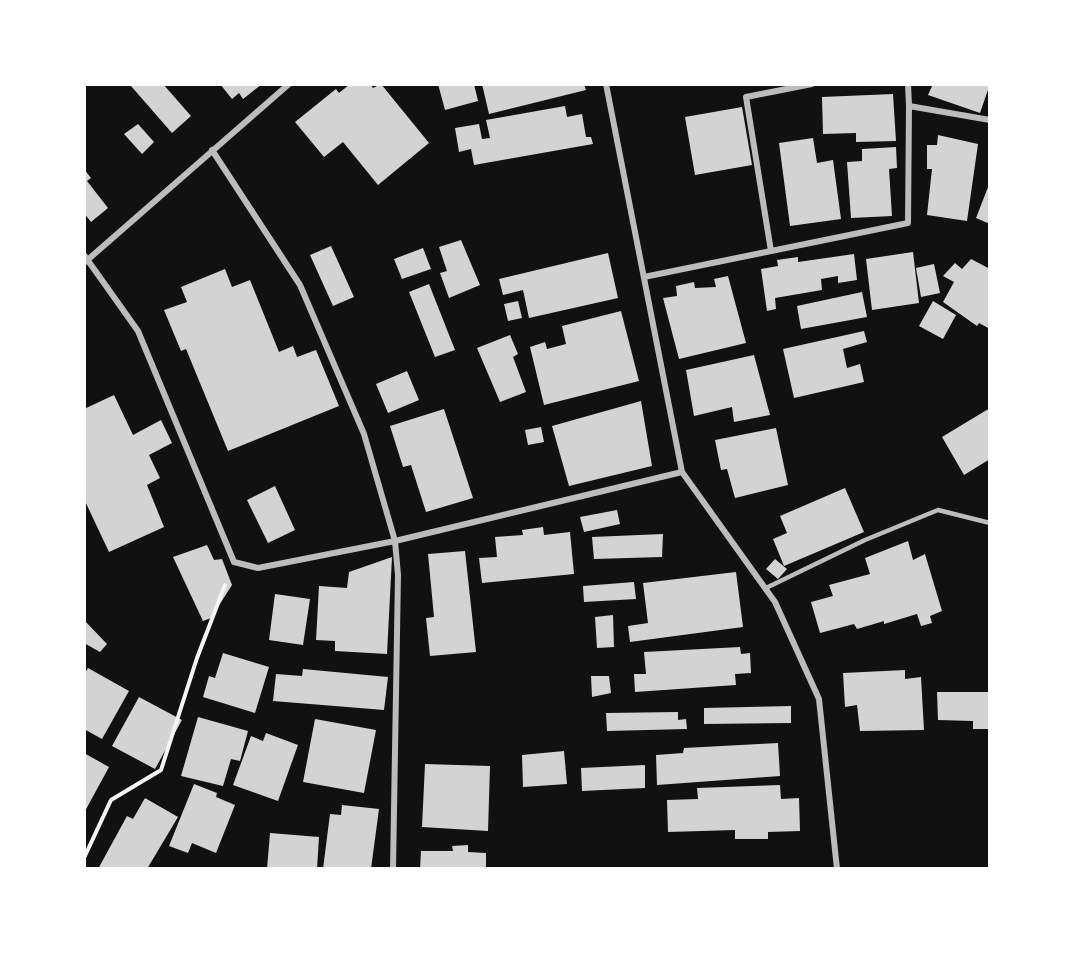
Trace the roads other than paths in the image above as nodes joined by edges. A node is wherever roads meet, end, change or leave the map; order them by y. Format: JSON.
{"nodes":[{"id":1,"x":289,"y":84,"type":"edge"},
{"id":2,"x":606,"y":84,"type":"edge"},
{"id":3,"x":812,"y":84,"type":"edge"},
{"id":4,"x":908,"y":84,"type":"edge"},
{"id":5,"x":909,"y":106,"type":"junction"},
{"id":6,"x":990,"y":120,"type":"edge"},
{"id":7,"x":212,"y":150,"type":"junction"},
{"id":8,"x":771,"y":251,"type":"junction"},
{"id":9,"x":85,"y":260,"type":"edge"},
{"id":10,"x":644,"y":277,"type":"junction"},
{"id":11,"x":682,"y":472,"type":"junction"},
{"id":12,"x":990,"y":523,"type":"edge"},
{"id":13,"x":395,"y":541,"type":"junction"},
{"id":14,"x":766,"y":588,"type":"junction"},
{"id":15,"x":393,"y":869,"type":"edge"},
{"id":16,"x":837,"y":869,"type":"edge"}],
"edges":[{"from":1,"to":7,"type":"street"},
{"from":2,"to":10,"type":"street"},
{"from":3,"to":8,"type":"street"},
{"from":4,"to":5,"type":"street"},
{"from":5,"to":6,"type":"street"},
{"from":5,"to":8,"type":"street"},
{"from":7,"to":9,"type":"street"},
{"from":7,"to":13,"type":"street"},
{"from":8,"to":10,"type":"street"},
{"from":9,"to":13,"type":"street"},
{"from":10,"to":11,"type":"street"},
{"from":11,"to":13,"type":"street"},
{"from":11,"to":14,"type":"street"},
{"from":12,"to":14,"type":"lane"},
{"from":13,"to":15,"type":"street"},
{"from":14,"to":16,"type":"street"}]}
